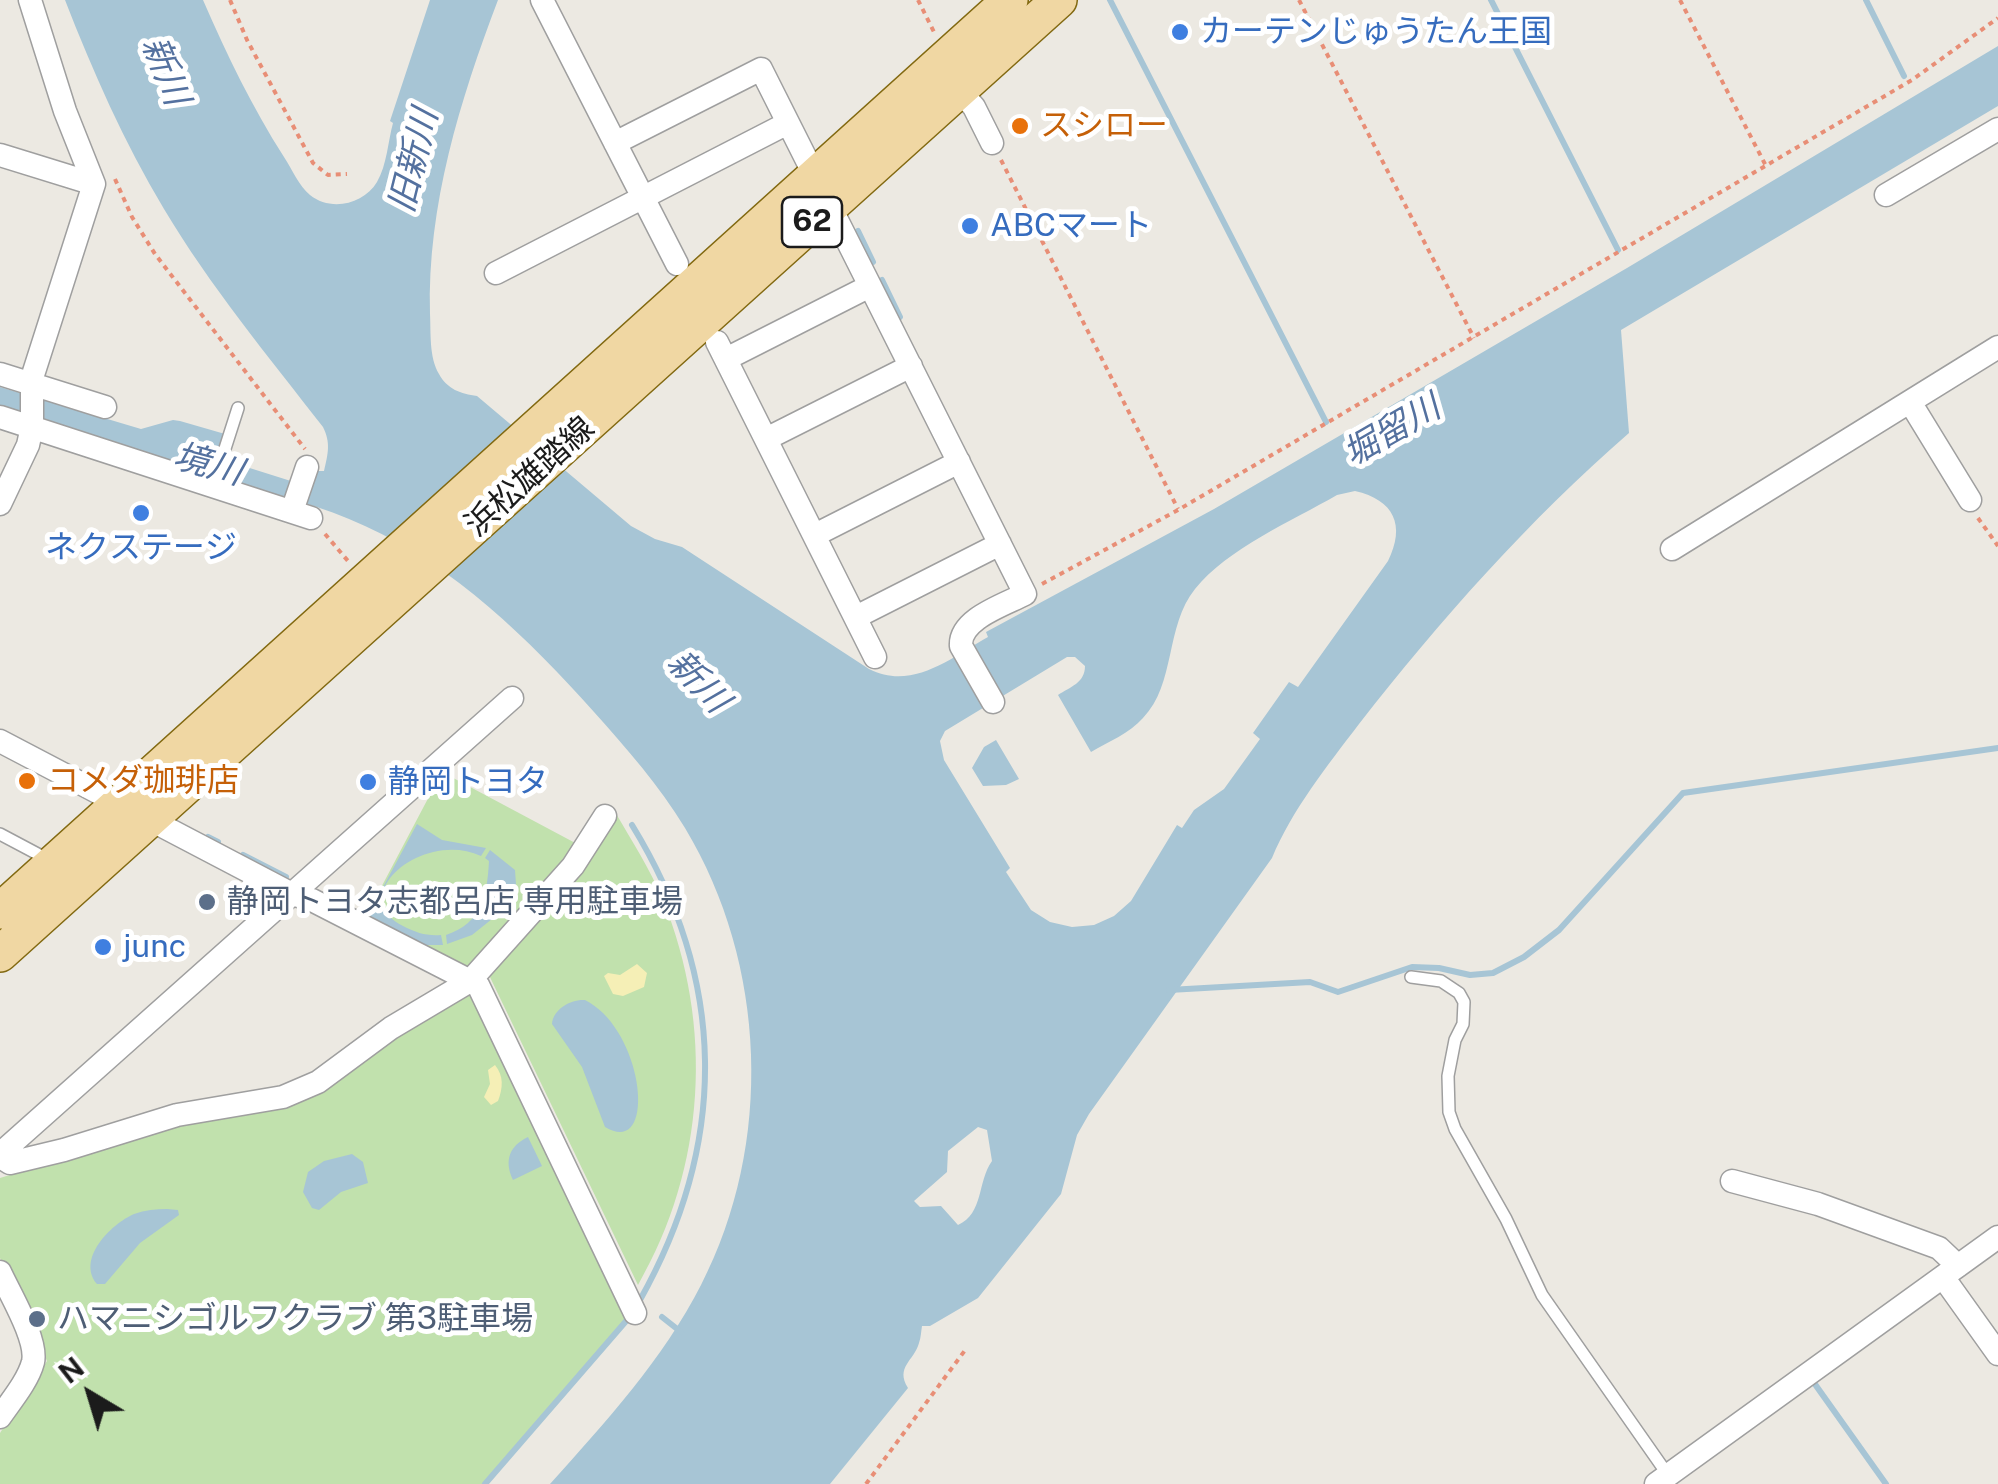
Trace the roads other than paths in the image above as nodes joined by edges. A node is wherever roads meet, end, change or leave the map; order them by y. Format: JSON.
{"nodes":[{"id":1,"x":30,"y":0,"type":"edge"},
{"id":2,"x":542,"y":0,"type":"edge"},
{"id":3,"x":1010,"y":0,"type":"edge"},
{"id":4,"x":1059,"y":0,"type":"edge"},
{"id":5,"x":959,"y":90,"type":"junction"},
{"id":6,"x":788,"y":123,"type":"junction"},
{"id":7,"x":1998,"y":129,"type":"edge"},
{"id":8,"x":616,"y":143,"type":"junction"},
{"id":9,"x":992,"y":143,"type":"road end"},
{"id":10,"x":0,"y":155,"type":"edge"},
{"id":11,"x":94,"y":184,"type":"junction"},
{"id":12,"x":823,"y":191,"type":"junction"},
{"id":13,"x":1886,"y":195,"type":"dead end"},
{"id":14,"x":643,"y":198,"type":"junction"},
{"id":15,"x":677,"y":264,"type":"dead end"},
{"id":16,"x":496,"y":272,"type":"dead end"},
{"id":17,"x":870,"y":286,"type":"junction"},
{"id":18,"x":1998,"y":347,"type":"edge"},
{"id":19,"x":910,"y":366,"type":"junction"},
{"id":20,"x":0,"y":374,"type":"edge"},
{"id":21,"x":32,"y":387,"type":"junction"},
{"id":22,"x":1910,"y":402,"type":"junction"},
{"id":23,"x":105,"y":407,"type":"dead end"},
{"id":24,"x":238,"y":408,"type":"dead end"},
{"id":25,"x":0,"y":417,"type":"edge"},
{"id":26,"x":32,"y":425,"type":"junction"},
{"id":27,"x":766,"y":439,"type":"junction"},
{"id":28,"x":959,"y":462,"type":"junction"},
{"id":29,"x":306,"y":467,"type":"road end"},
{"id":30,"x":213,"y":484,"type":"junction"},
{"id":31,"x":1970,"y":500,"type":"road end"},
{"id":32,"x":0,"y":504,"type":"edge"},
{"id":33,"x":814,"y":536,"type":"junction"},
{"id":34,"x":1000,"y":544,"type":"junction"},
{"id":35,"x":1672,"y":550,"type":"dead end"},
{"id":36,"x":856,"y":617,"type":"junction"},
{"id":37,"x":875,"y":657,"type":"dead end"},
{"id":38,"x":512,"y":698,"type":"dead end"},
{"id":39,"x":994,"y":702,"type":"dead end"},
{"id":40,"x":0,"y":740,"type":"edge"},
{"id":41,"x":134,"y":811,"type":"junction"},
{"id":42,"x":604,"y":816,"type":"dead end"},
{"id":43,"x":0,"y":834,"type":"edge"},
{"id":44,"x":54,"y":862,"type":"junction"},
{"id":45,"x":292,"y":894,"type":"junction"},
{"id":46,"x":0,"y":911,"type":"edge"},
{"id":47,"x":0,"y":954,"type":"edge"},
{"id":48,"x":1410,"y":977,"type":"dead end"},
{"id":49,"x":470,"y":981,"type":"junction"},
{"id":50,"x":0,"y":1155,"type":"edge"},
{"id":51,"x":1732,"y":1181,"type":"dead end"},
{"id":52,"x":1998,"y":1237,"type":"edge"},
{"id":53,"x":1950,"y":1271,"type":"junction"},
{"id":54,"x":0,"y":1272,"type":"edge"},
{"id":55,"x":635,"y":1313,"type":"dead end"},
{"id":56,"x":1998,"y":1354,"type":"edge"},
{"id":57,"x":0,"y":1417,"type":"edge"},
{"id":58,"x":1662,"y":1479,"type":"edge"}],
"edges":[{"from":1,"to":11,"type":"street"},
{"from":2,"to":8,"type":"street"},
{"from":3,"to":12,"type":"main road","name":"浜松雄踏線","number":"62"},
{"from":4,"to":5,"type":"main road","name":"浜松雄踏線","number":"62"},
{"from":5,"to":9,"type":"street"},
{"from":5,"to":12,"type":"main road","name":"浜松雄踏線","number":"62"},
{"from":6,"to":8,"type":"street"},
{"from":6,"to":12,"type":"street"},
{"from":6,"to":14,"type":"street"},
{"from":7,"to":13,"type":"street"},
{"from":8,"to":14,"type":"street"},
{"from":10,"to":11,"type":"street"},
{"from":11,"to":21,"type":"street"},
{"from":12,"to":17,"type":"street"},
{"from":12,"to":41,"type":"main road","name":"浜松雄踏線","number":"62"},
{"from":14,"to":15,"type":"street"},
{"from":14,"to":16,"type":"street"},
{"from":17,"to":19,"type":"street"},
{"from":17,"to":27,"type":"street"},
{"from":18,"to":22,"type":"street"},
{"from":19,"to":27,"type":"street"},
{"from":19,"to":28,"type":"street"},
{"from":20,"to":21,"type":"street"},
{"from":21,"to":23,"type":"street"},
{"from":21,"to":26,"type":"street"},
{"from":22,"to":31,"type":"street"},
{"from":22,"to":35,"type":"street"},
{"from":24,"to":30,"type":"lane"},
{"from":25,"to":26,"type":"street"},
{"from":26,"to":30,"type":"street"},
{"from":26,"to":32,"type":"street"},
{"from":27,"to":33,"type":"street"},
{"from":28,"to":33,"type":"street"},
{"from":28,"to":34,"type":"street"},
{"from":29,"to":30,"type":"street"},
{"from":33,"to":36,"type":"street"},
{"from":34,"to":36,"type":"street"},
{"from":34,"to":39,"type":"street"},
{"from":36,"to":37,"type":"street"},
{"from":38,"to":45,"type":"street"},
{"from":40,"to":41,"type":"street"},
{"from":41,"to":44,"type":"main road","name":"浜松雄踏線","number":"62"},
{"from":41,"to":45,"type":"street"},
{"from":41,"to":47,"type":"main road","name":"浜松雄踏線","number":"62"},
{"from":42,"to":49,"type":"street"},
{"from":43,"to":44,"type":"lane"},
{"from":44,"to":46,"type":"main road","name":"浜松雄踏線","number":"62"},
{"from":45,"to":49,"type":"street"},
{"from":45,"to":50,"type":"street"},
{"from":48,"to":58,"type":"lane"},
{"from":49,"to":50,"type":"street"},
{"from":49,"to":55,"type":"street"},
{"from":51,"to":53,"type":"street"},
{"from":52,"to":53,"type":"street"},
{"from":53,"to":56,"type":"street"},
{"from":53,"to":58,"type":"street"},
{"from":54,"to":57,"type":"street"}]}
